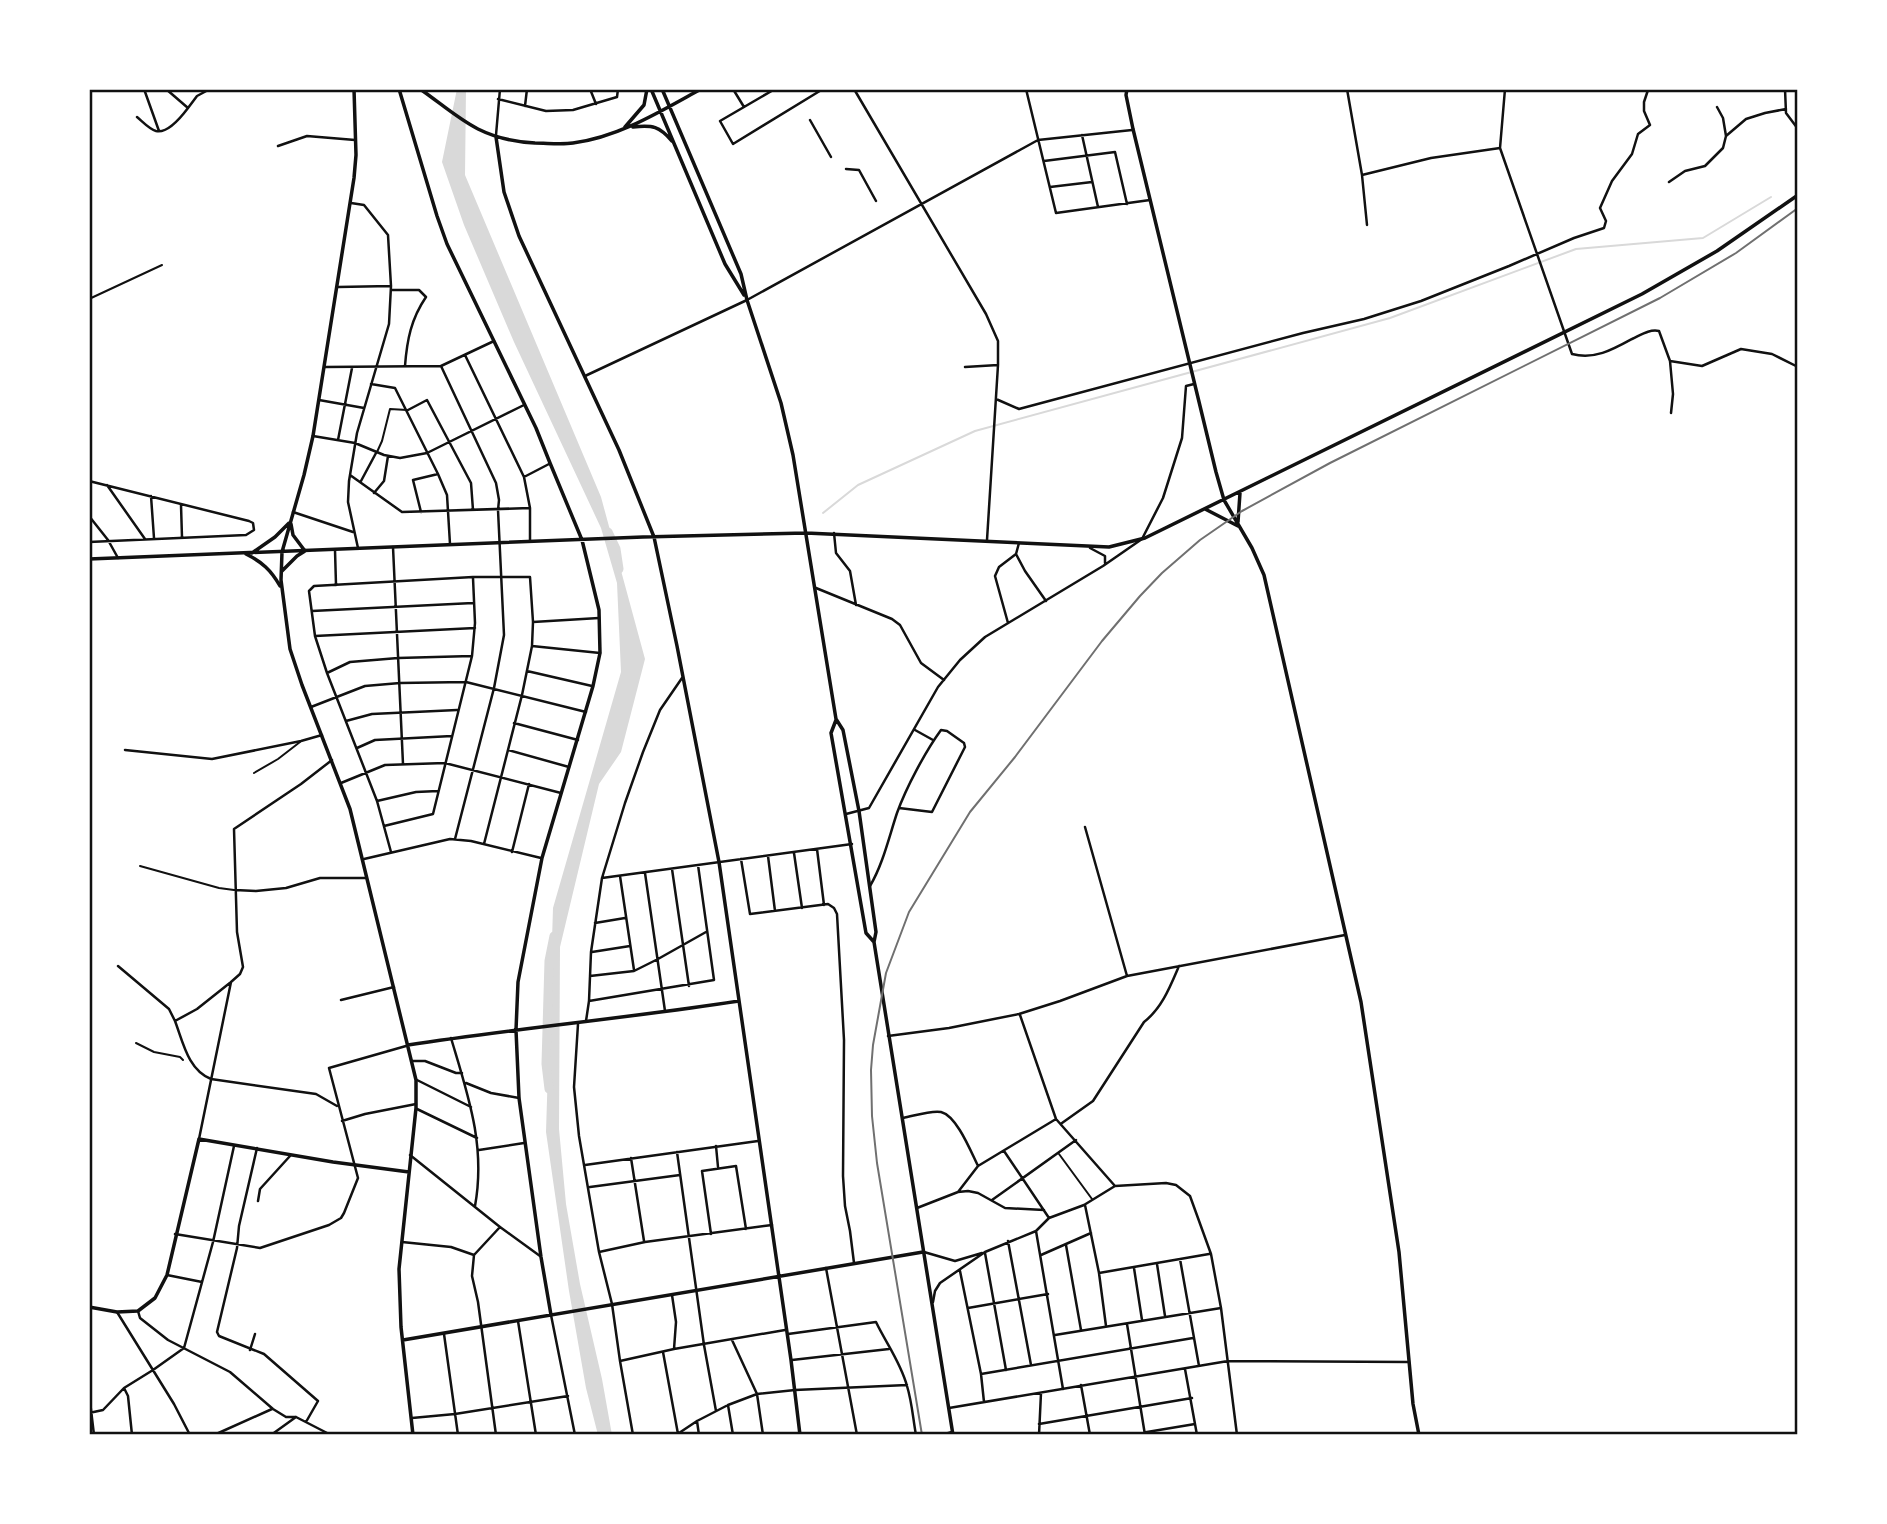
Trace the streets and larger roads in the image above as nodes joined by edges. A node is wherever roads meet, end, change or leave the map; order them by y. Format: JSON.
{"nodes":[{"id":1,"x":144,"y":89,"type":"edge"},
{"id":2,"x":166,"y":89,"type":"edge"},
{"id":3,"x":210,"y":89,"type":"edge"},
{"id":4,"x":354,"y":89,"type":"edge"},
{"id":5,"x":399,"y":89,"type":"edge"},
{"id":6,"x":421,"y":89,"type":"edge"},
{"id":7,"x":432,"y":89,"type":"edge"},
{"id":8,"x":499,"y":89,"type":"edge"},
{"id":9,"x":527,"y":89,"type":"edge"},
{"id":10,"x":590,"y":89,"type":"edge"},
{"id":11,"x":618,"y":89,"type":"edge"},
{"id":12,"x":649,"y":89,"type":"edge"},
{"id":13,"x":662,"y":89,"type":"edge"},
{"id":14,"x":701,"y":89,"type":"edge"},
{"id":15,"x":733,"y":89,"type":"edge"},
{"id":16,"x":775,"y":89,"type":"edge"},
{"id":17,"x":808,"y":89,"type":"edge"},
{"id":18,"x":822,"y":89,"type":"edge"},
{"id":19,"x":854,"y":89,"type":"edge"},
{"id":20,"x":1026,"y":89,"type":"edge"},
{"id":21,"x":1127,"y":89,"type":"edge"},
{"id":22,"x":1348,"y":89,"type":"edge"},
{"id":23,"x":1506,"y":89,"type":"edge"},
{"id":24,"x":1785,"y":89,"type":"edge"},
{"id":25,"x":1648,"y":90,"type":"edge"},
{"id":26,"x":812,"y":96,"type":"junction"},
{"id":27,"x":431,"y":97,"type":"junction"},
{"id":28,"x":498,"y":99,"type":"junction"},
{"id":29,"x":596,"y":104,"type":"junction"},
{"id":30,"x":524,"y":106,"type":"junction"},
{"id":31,"x":744,"y":107,"type":"junction"},
{"id":32,"x":1717,"y":107,"type":"dead end"},
{"id":33,"x":188,"y":108,"type":"junction"},
{"id":34,"x":665,"y":109,"type":"junction"},
{"id":35,"x":1786,"y":109,"type":"junction"},
{"id":36,"x":137,"y":117,"type":"dead end"},
{"id":37,"x":810,"y":120,"type":"dead end"},
{"id":38,"x":624,"y":128,"type":"junction"},
{"id":39,"x":1133,"y":130,"type":"junction"},
{"id":40,"x":1798,"y":130,"type":"edge"},
{"id":41,"x":159,"y":131,"type":"junction"},
{"id":42,"x":1082,"y":135,"type":"junction"},
{"id":43,"x":1726,"y":136,"type":"junction"},
{"id":44,"x":496,"y":137,"type":"junction"},
{"id":45,"x":355,"y":140,"type":"junction"},
{"id":46,"x":1038,"y":140,"type":"junction"},
{"id":47,"x":675,"y":144,"type":"junction"},
{"id":48,"x":278,"y":146,"type":"dead end"},
{"id":49,"x":1500,"y":148,"type":"junction"},
{"id":50,"x":690,"y":155,"type":"junction"},
{"id":51,"x":831,"y":157,"type":"dead end"},
{"id":52,"x":1086,"y":157,"type":"junction"},
{"id":53,"x":681,"y":158,"type":"junction"},
{"id":54,"x":1044,"y":162,"type":"junction"},
{"id":55,"x":846,"y":169,"type":"dead end"},
{"id":56,"x":1362,"y":174,"type":"junction"},
{"id":57,"x":1092,"y":182,"type":"junction"},
{"id":58,"x":1668,"y":182,"type":"dead end"},
{"id":59,"x":1050,"y":187,"type":"junction"},
{"id":60,"x":1798,"y":195,"type":"edge"},
{"id":61,"x":1150,"y":200,"type":"junction"},
{"id":62,"x":876,"y":201,"type":"dead end"},
{"id":63,"x":350,"y":203,"type":"junction"},
{"id":64,"x":921,"y":204,"type":"junction"},
{"id":65,"x":1127,"y":204,"type":"junction"},
{"id":66,"x":1098,"y":208,"type":"junction"},
{"id":67,"x":1367,"y":225,"type":"dead end"},
{"id":68,"x":1537,"y":254,"type":"junction"},
{"id":69,"x":735,"y":260,"type":"junction"},
{"id":70,"x":725,"y":264,"type":"junction"},
{"id":71,"x":162,"y":265,"type":"dead end"},
{"id":72,"x":336,"y":287,"type":"junction"},
{"id":73,"x":390,"y":288,"type":"junction"},
{"id":74,"x":89,"y":299,"type":"edge"},
{"id":75,"x":747,"y":300,"type":"junction"},
{"id":76,"x":1564,"y":333,"type":"junction"},
{"id":77,"x":494,"y":341,"type":"junction"},
{"id":78,"x":465,"y":355,"type":"junction"},
{"id":79,"x":1670,"y":361,"type":"junction"},
{"id":80,"x":998,"y":365,"type":"junction"},
{"id":81,"x":1190,"y":365,"type":"junction"},
{"id":82,"x":375,"y":366,"type":"junction"},
{"id":83,"x":405,"y":366,"type":"junction"},
{"id":84,"x":441,"y":366,"type":"junction"},
{"id":85,"x":324,"y":367,"type":"junction"},
{"id":86,"x":352,"y":367,"type":"junction"},
{"id":87,"x":965,"y":367,"type":"dead end"},
{"id":88,"x":1798,"y":367,"type":"edge"},
{"id":89,"x":585,"y":376,"type":"junction"},
{"id":90,"x":1194,"y":382,"type":"junction"},
{"id":91,"x":371,"y":384,"type":"junction"},
{"id":92,"x":996,"y":399,"type":"junction"},
{"id":93,"x":319,"y":400,"type":"junction"},
{"id":94,"x":346,"y":405,"type":"junction"},
{"id":95,"x":524,"y":405,"type":"junction"},
{"id":96,"x":364,"y":408,"type":"junction"},
{"id":97,"x":408,"y":410,"type":"junction"},
{"id":98,"x":1671,"y":413,"type":"dead end"},
{"id":99,"x":496,"y":419,"type":"junction"},
{"id":100,"x":473,"y":430,"type":"junction"},
{"id":101,"x":313,"y":436,"type":"junction"},
{"id":102,"x":338,"y":440,"type":"junction"},
{"id":103,"x":449,"y":442,"type":"junction"},
{"id":104,"x":355,"y":443,"type":"junction"},
{"id":105,"x":377,"y":452,"type":"junction"},
{"id":106,"x":427,"y":453,"type":"junction"},
{"id":107,"x":388,"y":456,"type":"junction"},
{"id":108,"x":550,"y":463,"type":"junction"},
{"id":109,"x":438,"y":474,"type":"junction"},
{"id":110,"x":350,"y":475,"type":"junction"},
{"id":111,"x":524,"y":477,"type":"junction"},
{"id":112,"x":89,"y":481,"type":"edge"},
{"id":113,"x":361,"y":481,"type":"junction"},
{"id":114,"x":107,"y":485,"type":"junction"},
{"id":115,"x":374,"y":493,"type":"junction"},
{"id":116,"x":1240,"y":493,"type":"junction"},
{"id":117,"x":151,"y":496,"type":"junction"},
{"id":118,"x":1224,"y":500,"type":"junction"},
{"id":119,"x":181,"y":504,"type":"junction"},
{"id":120,"x":530,"y":508,"type":"junction"},
{"id":121,"x":1205,"y":509,"type":"junction"},
{"id":122,"x":473,"y":510,"type":"junction"},
{"id":123,"x":498,"y":510,"type":"junction"},
{"id":124,"x":448,"y":511,"type":"junction"},
{"id":125,"x":293,"y":512,"type":"junction"},
{"id":126,"x":421,"y":512,"type":"junction"},
{"id":127,"x":89,"y":516,"type":"edge"},
{"id":128,"x":290,"y":521,"type":"junction"},
{"id":129,"x":1239,"y":525,"type":"junction"},
{"id":130,"x":354,"y":532,"type":"junction"},
{"id":131,"x":806,"y":533,"type":"junction"},
{"id":132,"x":834,"y":533,"type":"junction"},
{"id":133,"x":182,"y":537,"type":"junction"},
{"id":134,"x":654,"y":537,"type":"junction"},
{"id":135,"x":154,"y":538,"type":"junction"},
{"id":136,"x":145,"y":539,"type":"junction"},
{"id":137,"x":1142,"y":539,"type":"junction"},
{"id":138,"x":108,"y":540,"type":"junction"},
{"id":139,"x":582,"y":540,"type":"junction"},
{"id":140,"x":89,"y":542,"type":"edge"},
{"id":141,"x":530,"y":542,"type":"junction"},
{"id":142,"x":987,"y":542,"type":"junction"},
{"id":143,"x":499,"y":543,"type":"junction"},
{"id":144,"x":1019,"y":543,"type":"junction"},
{"id":145,"x":450,"y":544,"type":"junction"},
{"id":146,"x":1087,"y":546,"type":"junction"},
{"id":147,"x":393,"y":547,"type":"junction"},
{"id":148,"x":358,"y":548,"type":"junction"},
{"id":149,"x":335,"y":550,"type":"junction"},
{"id":150,"x":305,"y":551,"type":"junction"},
{"id":151,"x":282,"y":552,"type":"junction"},
{"id":152,"x":244,"y":553,"type":"junction"},
{"id":153,"x":251,"y":553,"type":"junction"},
{"id":154,"x":1016,"y":554,"type":"junction"},
{"id":155,"x":118,"y":558,"type":"junction"},
{"id":156,"x":89,"y":559,"type":"edge"},
{"id":157,"x":1103,"y":566,"type":"junction"},
{"id":158,"x":281,"y":572,"type":"junction"},
{"id":159,"x":473,"y":577,"type":"junction"},
{"id":160,"x":502,"y":577,"type":"junction"},
{"id":161,"x":395,"y":581,"type":"junction"},
{"id":162,"x":336,"y":585,"type":"junction"},
{"id":163,"x":814,"y":587,"type":"junction"},
{"id":164,"x":282,"y":590,"type":"junction"},
{"id":165,"x":1046,"y":601,"type":"junction"},
{"id":166,"x":474,"y":603,"type":"junction"},
{"id":167,"x":856,"y":605,"type":"junction"},
{"id":168,"x":396,"y":606,"type":"junction"},
{"id":169,"x":312,"y":611,"type":"junction"},
{"id":170,"x":599,"y":618,"type":"junction"},
{"id":171,"x":533,"y":622,"type":"junction"},
{"id":172,"x":1007,"y":623,"type":"junction"},
{"id":173,"x":475,"y":628,"type":"junction"},
{"id":174,"x":397,"y":633,"type":"junction"},
{"id":175,"x":315,"y":636,"type":"junction"},
{"id":176,"x":532,"y":646,"type":"junction"},
{"id":177,"x":600,"y":653,"type":"junction"},
{"id":178,"x":472,"y":656,"type":"junction"},
{"id":179,"x":398,"y":658,"type":"junction"},
{"id":180,"x":527,"y":671,"type":"junction"},
{"id":181,"x":327,"y":673,"type":"junction"},
{"id":182,"x":683,"y":677,"type":"junction"},
{"id":183,"x":944,"y":680,"type":"junction"},
{"id":184,"x":466,"y":682,"type":"junction"},
{"id":185,"x":400,"y":683,"type":"junction"},
{"id":186,"x":593,"y":686,"type":"junction"},
{"id":187,"x":494,"y":688,"type":"junction"},
{"id":188,"x":522,"y":695,"type":"junction"},
{"id":189,"x":337,"y":696,"type":"junction"},
{"id":190,"x":311,"y":707,"type":"junction"},
{"id":191,"x":458,"y":710,"type":"junction"},
{"id":192,"x":401,"y":712,"type":"junction"},
{"id":193,"x":586,"y":712,"type":"junction"},
{"id":194,"x":836,"y":719,"type":"junction"},
{"id":195,"x":346,"y":721,"type":"junction"},
{"id":196,"x":514,"y":723,"type":"junction"},
{"id":197,"x":914,"y":730,"type":"junction"},
{"id":198,"x":322,"y":735,"type":"junction"},
{"id":199,"x":452,"y":736,"type":"junction"},
{"id":200,"x":402,"y":738,"type":"junction"},
{"id":201,"x":578,"y":740,"type":"junction"},
{"id":202,"x":933,"y":740,"type":"junction"},
{"id":203,"x":301,"y":741,"type":"junction"},
{"id":204,"x":357,"y":748,"type":"junction"},
{"id":205,"x":125,"y":750,"type":"dead end"},
{"id":206,"x":508,"y":750,"type":"junction"},
{"id":207,"x":331,"y":760,"type":"junction"},
{"id":208,"x":445,"y":763,"type":"junction"},
{"id":209,"x":403,"y":764,"type":"junction"},
{"id":210,"x":570,"y":767,"type":"junction"},
{"id":211,"x":474,"y":770,"type":"junction"},
{"id":212,"x":367,"y":772,"type":"junction"},
{"id":213,"x":254,"y":773,"type":"dead end"},
{"id":214,"x":501,"y":777,"type":"junction"},
{"id":215,"x":341,"y":783,"type":"junction"},
{"id":216,"x":529,"y":784,"type":"junction"},
{"id":217,"x":438,"y":792,"type":"junction"},
{"id":218,"x":561,"y":793,"type":"junction"},
{"id":219,"x":377,"y":801,"type":"junction"},
{"id":220,"x":899,"y":808,"type":"junction"},
{"id":221,"x":859,"y":811,"type":"junction"},
{"id":222,"x":846,"y":814,"type":"junction"},
{"id":223,"x":384,"y":826,"type":"junction"},
{"id":224,"x":1085,"y":827,"type":"dead end"},
{"id":225,"x":455,"y":839,"type":"junction"},
{"id":226,"x":852,"y":844,"type":"junction"},
{"id":227,"x":484,"y":845,"type":"junction"},
{"id":228,"x":817,"y":849,"type":"junction"},
{"id":229,"x":391,"y":852,"type":"junction"},
{"id":230,"x":512,"y":852,"type":"junction"},
{"id":231,"x":794,"y":853,"type":"junction"},
{"id":232,"x":768,"y":856,"type":"junction"},
{"id":233,"x":364,"y":859,"type":"junction"},
{"id":234,"x":542,"y":859,"type":"junction"},
{"id":235,"x":741,"y":859,"type":"junction"},
{"id":236,"x":719,"y":862,"type":"junction"},
{"id":237,"x":698,"y":865,"type":"junction"},
{"id":238,"x":140,"y":866,"type":"dead end"},
{"id":239,"x":672,"y":869,"type":"junction"},
{"id":240,"x":645,"y":873,"type":"junction"},
{"id":241,"x":620,"y":876,"type":"junction"},
{"id":242,"x":368,"y":878,"type":"junction"},
{"id":243,"x":602,"y":878,"type":"junction"},
{"id":244,"x":870,"y":886,"type":"junction"},
{"id":245,"x":235,"y":890,"type":"junction"},
{"id":246,"x":826,"y":904,"type":"junction"},
{"id":247,"x":802,"y":908,"type":"junction"},
{"id":248,"x":775,"y":911,"type":"junction"},
{"id":249,"x":625,"y":918,"type":"junction"},
{"id":250,"x":595,"y":923,"type":"junction"},
{"id":251,"x":706,"y":931,"type":"junction"},
{"id":252,"x":1345,"y":935,"type":"junction"},
{"id":253,"x":874,"y":942,"type":"junction"},
{"id":254,"x":682,"y":945,"type":"junction"},
{"id":255,"x":630,"y":946,"type":"junction"},
{"id":256,"x":591,"y":952,"type":"junction"},
{"id":257,"x":659,"y":959,"type":"junction"},
{"id":258,"x":118,"y":966,"type":"dead end"},
{"id":259,"x":1179,"y":966,"type":"junction"},
{"id":260,"x":634,"y":971,"type":"junction"},
{"id":261,"x":590,"y":976,"type":"junction"},
{"id":262,"x":1127,"y":976,"type":"junction"},
{"id":263,"x":231,"y":982,"type":"junction"},
{"id":264,"x":688,"y":986,"type":"junction"},
{"id":265,"x":394,"y":988,"type":"junction"},
{"id":266,"x":662,"y":989,"type":"junction"},
{"id":267,"x":341,"y":1000,"type":"dead end"},
{"id":268,"x":740,"y":1000,"type":"junction"},
{"id":269,"x":589,"y":1001,"type":"junction"},
{"id":270,"x":665,"y":1013,"type":"junction"},
{"id":271,"x":1020,"y":1014,"type":"junction"},
{"id":272,"x":175,"y":1021,"type":"junction"},
{"id":273,"x":586,"y":1021,"type":"junction"},
{"id":274,"x":578,"y":1022,"type":"junction"},
{"id":275,"x":516,"y":1030,"type":"junction"},
{"id":276,"x":888,"y":1036,"type":"junction"},
{"id":277,"x":451,"y":1038,"type":"junction"},
{"id":278,"x":136,"y":1043,"type":"dead end"},
{"id":279,"x":408,"y":1045,"type":"junction"},
{"id":280,"x":183,"y":1060,"type":"dead end"},
{"id":281,"x":412,"y":1061,"type":"junction"},
{"id":282,"x":461,"y":1073,"type":"junction"},
{"id":283,"x":211,"y":1079,"type":"junction"},
{"id":284,"x":416,"y":1080,"type":"junction"},
{"id":285,"x":465,"y":1083,"type":"junction"},
{"id":286,"x":520,"y":1098,"type":"junction"},
{"id":287,"x":416,"y":1106,"type":"junction"},
{"id":288,"x":338,"y":1107,"type":"junction"},
{"id":289,"x":471,"y":1107,"type":"junction"},
{"id":290,"x":902,"y":1119,"type":"junction"},
{"id":291,"x":1056,"y":1119,"type":"junction"},
{"id":292,"x":342,"y":1121,"type":"junction"},
{"id":293,"x":1061,"y":1124,"type":"junction"},
{"id":294,"x":477,"y":1138,"type":"junction"},
{"id":295,"x":199,"y":1139,"type":"junction"},
{"id":296,"x":1076,"y":1140,"type":"junction"},
{"id":297,"x":760,"y":1141,"type":"junction"},
{"id":298,"x":525,"y":1143,"type":"junction"},
{"id":299,"x":234,"y":1144,"type":"junction"},
{"id":300,"x":716,"y":1146,"type":"junction"},
{"id":301,"x":257,"y":1148,"type":"junction"},
{"id":302,"x":479,"y":1150,"type":"junction"},
{"id":303,"x":1003,"y":1150,"type":"junction"},
{"id":304,"x":677,"y":1152,"type":"junction"},
{"id":305,"x":292,"y":1154,"type":"junction"},
{"id":306,"x":1058,"y":1154,"type":"junction"},
{"id":307,"x":410,"y":1155,"type":"junction"},
{"id":308,"x":631,"y":1158,"type":"junction"},
{"id":309,"x":355,"y":1165,"type":"junction"},
{"id":310,"x":585,"y":1165,"type":"junction"},
{"id":311,"x":978,"y":1166,"type":"junction"},
{"id":312,"x":718,"y":1168,"type":"junction"},
{"id":313,"x":408,"y":1172,"type":"junction"},
{"id":314,"x":680,"y":1175,"type":"junction"},
{"id":315,"x":1023,"y":1178,"type":"junction"},
{"id":316,"x":634,"y":1180,"type":"junction"},
{"id":317,"x":1115,"y":1186,"type":"junction"},
{"id":318,"x":588,"y":1187,"type":"junction"},
{"id":319,"x":958,"y":1192,"type":"junction"},
{"id":320,"x":1092,"y":1199,"type":"junction"},
{"id":321,"x":992,"y":1200,"type":"junction"},
{"id":322,"x":258,"y":1201,"type":"dead end"},
{"id":323,"x":1084,"y":1205,"type":"junction"},
{"id":324,"x":475,"y":1206,"type":"junction"},
{"id":325,"x":917,"y":1209,"type":"junction"},
{"id":326,"x":1044,"y":1210,"type":"junction"},
{"id":327,"x":1049,"y":1218,"type":"junction"},
{"id":328,"x":772,"y":1225,"type":"junction"},
{"id":329,"x":500,"y":1227,"type":"junction"},
{"id":330,"x":746,"y":1229,"type":"junction"},
{"id":331,"x":1037,"y":1231,"type":"junction"},
{"id":332,"x":1091,"y":1233,"type":"junction"},
{"id":333,"x":175,"y":1234,"type":"junction"},
{"id":334,"x":711,"y":1234,"type":"junction"},
{"id":335,"x":689,"y":1236,"type":"junction"},
{"id":336,"x":213,"y":1240,"type":"junction"},
{"id":337,"x":1008,"y":1241,"type":"junction"},
{"id":338,"x":402,"y":1242,"type":"junction"},
{"id":339,"x":645,"y":1242,"type":"junction"},
{"id":340,"x":237,"y":1243,"type":"junction"},
{"id":341,"x":1066,"y":1245,"type":"junction"},
{"id":342,"x":599,"y":1252,"type":"junction"},
{"id":343,"x":923,"y":1252,"type":"junction"},
{"id":344,"x":985,"y":1252,"type":"junction"},
{"id":345,"x":1211,"y":1254,"type":"junction"},
{"id":346,"x":474,"y":1255,"type":"junction"},
{"id":347,"x":1041,"y":1255,"type":"junction"},
{"id":348,"x":541,"y":1257,"type":"junction"},
{"id":349,"x":1180,"y":1259,"type":"junction"},
{"id":350,"x":1157,"y":1263,"type":"junction"},
{"id":351,"x":854,"y":1264,"type":"junction"},
{"id":352,"x":1134,"y":1267,"type":"junction"},
{"id":353,"x":826,"y":1268,"type":"junction"},
{"id":354,"x":960,"y":1270,"type":"junction"},
{"id":355,"x":1099,"y":1273,"type":"junction"},
{"id":356,"x":167,"y":1275,"type":"junction"},
{"id":357,"x":779,"y":1277,"type":"junction"},
{"id":358,"x":202,"y":1282,"type":"junction"},
{"id":359,"x":697,"y":1291,"type":"junction"},
{"id":360,"x":1048,"y":1294,"type":"junction"},
{"id":361,"x":671,"y":1296,"type":"junction"},
{"id":362,"x":1019,"y":1299,"type":"junction"},
{"id":363,"x":994,"y":1304,"type":"junction"},
{"id":364,"x":610,"y":1305,"type":"junction"},
{"id":365,"x":932,"y":1306,"type":"junction"},
{"id":366,"x":89,"y":1307,"type":"edge"},
{"id":367,"x":968,"y":1308,"type":"junction"},
{"id":368,"x":1221,"y":1308,"type":"junction"},
{"id":369,"x":138,"y":1311,"type":"junction"},
{"id":370,"x":117,"y":1312,"type":"junction"},
{"id":371,"x":1189,"y":1312,"type":"junction"},
{"id":372,"x":551,"y":1315,"type":"junction"},
{"id":373,"x":1164,"y":1316,"type":"junction"},
{"id":374,"x":1142,"y":1320,"type":"junction"},
{"id":375,"x":517,"y":1321,"type":"junction"},
{"id":376,"x":1127,"y":1322,"type":"junction"},
{"id":377,"x":1107,"y":1326,"type":"junction"},
{"id":378,"x":481,"y":1327,"type":"junction"},
{"id":379,"x":838,"y":1328,"type":"junction"},
{"id":380,"x":1081,"y":1330,"type":"junction"},
{"id":381,"x":787,"y":1332,"type":"junction"},
{"id":382,"x":255,"y":1334,"type":"dead end"},
{"id":383,"x":444,"y":1334,"type":"junction"},
{"id":384,"x":1055,"y":1335,"type":"junction"},
{"id":385,"x":1193,"y":1338,"type":"junction"},
{"id":386,"x":402,"y":1340,"type":"junction"},
{"id":387,"x":732,"y":1340,"type":"junction"},
{"id":388,"x":704,"y":1345,"type":"junction"},
{"id":389,"x":184,"y":1348,"type":"junction"},
{"id":390,"x":674,"y":1349,"type":"junction"},
{"id":391,"x":889,"y":1349,"type":"junction"},
{"id":392,"x":1130,"y":1349,"type":"junction"},
{"id":393,"x":250,"y":1350,"type":"junction"},
{"id":394,"x":663,"y":1352,"type":"junction"},
{"id":395,"x":843,"y":1354,"type":"junction"},
{"id":396,"x":791,"y":1360,"type":"junction"},
{"id":397,"x":1058,"y":1360,"type":"junction"},
{"id":398,"x":620,"y":1361,"type":"junction"},
{"id":399,"x":1228,"y":1362,"type":"junction"},
{"id":400,"x":1409,"y":1362,"type":"junction"},
{"id":401,"x":1031,"y":1365,"type":"junction"},
{"id":402,"x":1199,"y":1366,"type":"junction"},
{"id":403,"x":1185,"y":1369,"type":"junction"},
{"id":404,"x":153,"y":1370,"type":"junction"},
{"id":405,"x":1006,"y":1370,"type":"junction"},
{"id":406,"x":981,"y":1374,"type":"junction"},
{"id":407,"x":1135,"y":1377,"type":"junction"},
{"id":408,"x":907,"y":1385,"type":"junction"},
{"id":409,"x":1081,"y":1385,"type":"junction"},
{"id":410,"x":850,"y":1387,"type":"junction"},
{"id":411,"x":124,"y":1388,"type":"junction"},
{"id":412,"x":1063,"y":1388,"type":"junction"},
{"id":413,"x":795,"y":1390,"type":"junction"},
{"id":414,"x":1041,"y":1392,"type":"junction"},
{"id":415,"x":89,"y":1393,"type":"edge"},
{"id":416,"x":757,"y":1394,"type":"junction"},
{"id":417,"x":568,"y":1396,"type":"junction"},
{"id":418,"x":1192,"y":1398,"type":"junction"},
{"id":419,"x":531,"y":1402,"type":"junction"},
{"id":420,"x":984,"y":1402,"type":"junction"},
{"id":421,"x":728,"y":1405,"type":"junction"},
{"id":422,"x":1140,"y":1407,"type":"junction"},
{"id":423,"x":492,"y":1408,"type":"junction"},
{"id":424,"x":949,"y":1408,"type":"junction"},
{"id":425,"x":273,"y":1409,"type":"junction"},
{"id":426,"x":716,"y":1411,"type":"junction"},
{"id":427,"x":90,"y":1412,"type":"edge"},
{"id":428,"x":455,"y":1414,"type":"junction"},
{"id":429,"x":1086,"y":1416,"type":"junction"},
{"id":430,"x":296,"y":1417,"type":"junction"},
{"id":431,"x":411,"y":1419,"type":"junction"},
{"id":432,"x":697,"y":1421,"type":"junction"},
{"id":433,"x":306,"y":1422,"type":"junction"},
{"id":434,"x":1039,"y":1424,"type":"junction"},
{"id":435,"x":1195,"y":1424,"type":"junction"},
{"id":436,"x":321,"y":1433,"type":"edge"},
{"id":437,"x":952,"y":1433,"type":"edge"},
{"id":438,"x":1145,"y":1433,"type":"edge"},
{"id":439,"x":677,"y":1434,"type":"edge"},
{"id":440,"x":94,"y":1435,"type":"edge"},
{"id":441,"x":132,"y":1435,"type":"edge"},
{"id":442,"x":190,"y":1435,"type":"edge"},
{"id":443,"x":214,"y":1435,"type":"edge"},
{"id":444,"x":271,"y":1435,"type":"edge"},
{"id":445,"x":331,"y":1435,"type":"edge"},
{"id":446,"x":413,"y":1435,"type":"edge"},
{"id":447,"x":458,"y":1435,"type":"edge"},
{"id":448,"x":496,"y":1435,"type":"edge"},
{"id":449,"x":536,"y":1435,"type":"edge"},
{"id":450,"x":575,"y":1435,"type":"edge"},
{"id":451,"x":633,"y":1435,"type":"edge"},
{"id":452,"x":699,"y":1435,"type":"edge"},
{"id":453,"x":733,"y":1435,"type":"edge"},
{"id":454,"x":763,"y":1435,"type":"edge"},
{"id":455,"x":800,"y":1435,"type":"edge"},
{"id":456,"x":857,"y":1435,"type":"edge"},
{"id":457,"x":916,"y":1435,"type":"edge"},
{"id":458,"x":941,"y":1435,"type":"edge"},
{"id":459,"x":1039,"y":1435,"type":"edge"},
{"id":460,"x":1090,"y":1435,"type":"edge"},
{"id":461,"x":1129,"y":1435,"type":"edge"},
{"id":462,"x":1197,"y":1435,"type":"edge"},
{"id":463,"x":1237,"y":1435,"type":"edge"},
{"id":464,"x":1419,"y":1435,"type":"edge"}],
"edges":[{"from":1,"to":41,"type":"street"},
{"from":2,"to":33,"type":"street"},
{"from":3,"to":33,"type":"street"},
{"from":4,"to":45,"type":"street"},
{"from":5,"to":77,"type":"street"},
{"from":6,"to":27,"type":"street"},
{"from":7,"to":27,"type":"street"},
{"from":8,"to":28,"type":"street"},
{"from":9,"to":30,"type":"street"},
{"from":10,"to":29,"type":"street"},
{"from":11,"to":29,"type":"street"},
{"from":12,"to":34,"type":"street"},
{"from":12,"to":38,"type":"street"},
{"from":13,"to":34,"type":"street"},
{"from":14,"to":34,"type":"street"},
{"from":15,"to":31,"type":"street"},
{"from":16,"to":31,"type":"street"},
{"from":17,"to":26,"type":"street"},
{"from":18,"to":26,"type":"street"},
{"from":19,"to":64,"type":"street"},
{"from":20,"to":46,"type":"street"},
{"from":21,"to":39,"type":"street"},
{"from":22,"to":56,"type":"street"},
{"from":23,"to":49,"type":"street"},
{"from":24,"to":35,"type":"street"},
{"from":25,"to":68,"type":"street"},
{"from":26,"to":31,"type":"street"},
{"from":27,"to":44,"type":"street"},
{"from":28,"to":30,"type":"street"},
{"from":28,"to":44,"type":"street"},
{"from":29,"to":30,"type":"street"},
{"from":32,"to":43,"type":"street"},
{"from":33,"to":41,"type":"street"},
{"from":34,"to":38,"type":"street"},
{"from":34,"to":47,"type":"street"},
{"from":34,"to":50,"type":"street"},
{"from":35,"to":40,"type":"street"},
{"from":35,"to":43,"type":"street"},
{"from":36,"to":41,"type":"street"},
{"from":37,"to":51,"type":"street"},
{"from":38,"to":44,"type":"street"},
{"from":38,"to":47,"type":"street"},
{"from":39,"to":42,"type":"street"},
{"from":39,"to":61,"type":"street"},
{"from":42,"to":46,"type":"street"},
{"from":42,"to":52,"type":"street"},
{"from":43,"to":58,"type":"street"},
{"from":44,"to":89,"type":"street"},
{"from":45,"to":48,"type":"street"},
{"from":45,"to":63,"type":"street"},
{"from":46,"to":54,"type":"street"},
{"from":46,"to":64,"type":"street"},
{"from":47,"to":53,"type":"street"},
{"from":49,"to":56,"type":"street"},
{"from":49,"to":68,"type":"street"},
{"from":50,"to":53,"type":"street"},
{"from":50,"to":69,"type":"street"},
{"from":52,"to":54,"type":"street"},
{"from":52,"to":57,"type":"street"},
{"from":52,"to":65,"type":"street"},
{"from":53,"to":70,"type":"street"},
{"from":54,"to":59,"type":"street"},
{"from":55,"to":62,"type":"street"},
{"from":56,"to":67,"type":"street"},
{"from":57,"to":59,"type":"street"},
{"from":57,"to":66,"type":"street"},
{"from":59,"to":66,"type":"street"},
{"from":60,"to":76,"type":"street"},
{"from":61,"to":65,"type":"street"},
{"from":61,"to":81,"type":"street"},
{"from":63,"to":72,"type":"street"},
{"from":63,"to":73,"type":"street"},
{"from":64,"to":75,"type":"street"},
{"from":64,"to":80,"type":"street"},
{"from":65,"to":66,"type":"street"},
{"from":68,"to":76,"type":"street"},
{"from":68,"to":81,"type":"street"},
{"from":69,"to":70,"type":"street"},
{"from":69,"to":75,"type":"street"},
{"from":70,"to":75,"type":"street"},
{"from":71,"to":74,"type":"street"},
{"from":72,"to":73,"type":"street"},
{"from":72,"to":85,"type":"street"},
{"from":73,"to":82,"type":"street"},
{"from":73,"to":83,"type":"street"},
{"from":75,"to":89,"type":"street"},
{"from":75,"to":131,"type":"street"},
{"from":76,"to":79,"type":"street"},
{"from":76,"to":116,"type":"street"},
{"from":77,"to":78,"type":"street"},
{"from":77,"to":95,"type":"street"},
{"from":78,"to":84,"type":"street"},
{"from":78,"to":99,"type":"street"},
{"from":79,"to":88,"type":"street"},
{"from":79,"to":98,"type":"street"},
{"from":80,"to":87,"type":"street"},
{"from":80,"to":92,"type":"street"},
{"from":81,"to":90,"type":"street"},
{"from":81,"to":92,"type":"street"},
{"from":82,"to":83,"type":"street"},
{"from":82,"to":86,"type":"street"},
{"from":82,"to":91,"type":"street"},
{"from":83,"to":84,"type":"street"},
{"from":84,"to":100,"type":"street"},
{"from":85,"to":86,"type":"street"},
{"from":85,"to":93,"type":"street"},
{"from":86,"to":94,"type":"street"},
{"from":89,"to":134,"type":"street"},
{"from":90,"to":118,"type":"street"},
{"from":90,"to":137,"type":"street"},
{"from":91,"to":96,"type":"street"},
{"from":91,"to":97,"type":"street"},
{"from":92,"to":142,"type":"street"},
{"from":93,"to":94,"type":"street"},
{"from":93,"to":101,"type":"street"},
{"from":94,"to":96,"type":"street"},
{"from":94,"to":102,"type":"street"},
{"from":95,"to":99,"type":"street"},
{"from":95,"to":108,"type":"street"},
{"from":96,"to":104,"type":"street"},
{"from":97,"to":103,"type":"street"},
{"from":97,"to":105,"type":"street"},
{"from":97,"to":106,"type":"street"},
{"from":99,"to":100,"type":"street"},
{"from":99,"to":111,"type":"street"},
{"from":100,"to":103,"type":"street"},
{"from":100,"to":123,"type":"street"},
{"from":101,"to":102,"type":"street"},
{"from":101,"to":125,"type":"street"},
{"from":102,"to":104,"type":"street"},
{"from":103,"to":106,"type":"street"},
{"from":103,"to":122,"type":"street"},
{"from":104,"to":105,"type":"street"},
{"from":104,"to":110,"type":"street"},
{"from":105,"to":107,"type":"street"},
{"from":105,"to":113,"type":"street"},
{"from":106,"to":107,"type":"street"},
{"from":106,"to":109,"type":"street"},
{"from":107,"to":115,"type":"street"},
{"from":108,"to":111,"type":"street"},
{"from":108,"to":139,"type":"street"},
{"from":109,"to":124,"type":"street"},
{"from":109,"to":126,"type":"street"},
{"from":110,"to":113,"type":"street"},
{"from":110,"to":130,"type":"street"},
{"from":111,"to":120,"type":"street"},
{"from":112,"to":114,"type":"street"},
{"from":113,"to":115,"type":"street"},
{"from":114,"to":117,"type":"street"},
{"from":114,"to":136,"type":"street"},
{"from":115,"to":126,"type":"street"},
{"from":116,"to":118,"type":"street"},
{"from":116,"to":129,"type":"street"},
{"from":117,"to":119,"type":"street"},
{"from":117,"to":135,"type":"street"},
{"from":118,"to":121,"type":"street"},
{"from":118,"to":129,"type":"street"},
{"from":119,"to":133,"type":"street"},
{"from":119,"to":133,"type":"street"},
{"from":120,"to":123,"type":"street"},
{"from":120,"to":141,"type":"street"},
{"from":121,"to":129,"type":"street"},
{"from":121,"to":137,"type":"street"},
{"from":122,"to":123,"type":"street"},
{"from":122,"to":124,"type":"street"},
{"from":123,"to":143,"type":"street"},
{"from":124,"to":126,"type":"street"},
{"from":124,"to":145,"type":"street"},
{"from":125,"to":128,"type":"street"},
{"from":125,"to":130,"type":"street"},
{"from":127,"to":138,"type":"street"},
{"from":128,"to":150,"type":"street"},
{"from":128,"to":151,"type":"street"},
{"from":128,"to":153,"type":"street"},
{"from":129,"to":252,"type":"street"},
{"from":130,"to":148,"type":"street"},
{"from":131,"to":132,"type":"street"},
{"from":131,"to":134,"type":"street"},
{"from":131,"to":163,"type":"street"},
{"from":132,"to":142,"type":"street"},
{"from":132,"to":167,"type":"street"},
{"from":133,"to":135,"type":"street"},
{"from":134,"to":139,"type":"street"},
{"from":134,"to":182,"type":"street"},
{"from":135,"to":136,"type":"street"},
{"from":136,"to":138,"type":"street"},
{"from":137,"to":146,"type":"street"},
{"from":137,"to":157,"type":"street"},
{"from":138,"to":140,"type":"street"},
{"from":138,"to":155,"type":"street"},
{"from":139,"to":141,"type":"street"},
{"from":139,"to":170,"type":"street"},
{"from":141,"to":143,"type":"street"},
{"from":142,"to":144,"type":"street"},
{"from":143,"to":145,"type":"street"},
{"from":143,"to":160,"type":"street"},
{"from":144,"to":146,"type":"street"},
{"from":144,"to":154,"type":"street"},
{"from":145,"to":147,"type":"street"},
{"from":146,"to":157,"type":"street"},
{"from":147,"to":148,"type":"street"},
{"from":147,"to":161,"type":"street"},
{"from":148,"to":149,"type":"street"},
{"from":149,"to":150,"type":"street"},
{"from":149,"to":162,"type":"street"},
{"from":150,"to":151,"type":"street"},
{"from":150,"to":158,"type":"street"},
{"from":151,"to":153,"type":"street"},
{"from":151,"to":158,"type":"street"},
{"from":152,"to":153,"type":"street"},
{"from":152,"to":155,"type":"street"},
{"from":152,"to":164,"type":"street"},
{"from":154,"to":165,"type":"street"},
{"from":154,"to":172,"type":"street"},
{"from":155,"to":156,"type":"street"},
{"from":157,"to":165,"type":"street"},
{"from":158,"to":164,"type":"street"},
{"from":159,"to":160,"type":"street"},
{"from":159,"to":161,"type":"street"},
{"from":159,"to":166,"type":"street"},
{"from":160,"to":171,"type":"street"},
{"from":160,"to":187,"type":"street"},
{"from":161,"to":162,"type":"street"},
{"from":161,"to":168,"type":"street"},
{"from":162,"to":169,"type":"street"},
{"from":163,"to":167,"type":"street"},
{"from":163,"to":194,"type":"street"},
{"from":164,"to":190,"type":"street"},
{"from":165,"to":172,"type":"street"},
{"from":166,"to":168,"type":"street"},
{"from":166,"to":173,"type":"street"},
{"from":167,"to":183,"type":"street"},
{"from":168,"to":169,"type":"street"},
{"from":168,"to":174,"type":"street"},
{"from":169,"to":175,"type":"street"},
{"from":170,"to":171,"type":"street"},
{"from":170,"to":177,"type":"street"},
{"from":171,"to":176,"type":"street"},
{"from":172,"to":183,"type":"street"},
{"from":173,"to":174,"type":"street"},
{"from":173,"to":178,"type":"street"},
{"from":174,"to":175,"type":"street"},
{"from":174,"to":179,"type":"street"},
{"from":175,"to":181,"type":"street"},
{"from":176,"to":177,"type":"street"},
{"from":176,"to":180,"type":"street"},
{"from":177,"to":186,"type":"street"},
{"from":178,"to":179,"type":"street"},
{"from":178,"to":184,"type":"street"},
{"from":179,"to":181,"type":"street"},
{"from":179,"to":185,"type":"street"},
{"from":180,"to":186,"type":"street"},
{"from":180,"to":188,"type":"street"},
{"from":181,"to":189,"type":"street"},
{"from":182,"to":236,"type":"street"},
{"from":182,"to":243,"type":"street"},
{"from":183,"to":197,"type":"street"},
{"from":184,"to":185,"type":"street"},
{"from":184,"to":187,"type":"street"},
{"from":184,"to":191,"type":"street"},
{"from":185,"to":189,"type":"street"},
{"from":185,"to":192,"type":"street"},
{"from":186,"to":193,"type":"street"},
{"from":187,"to":188,"type":"street"},
{"from":187,"to":211,"type":"street"},
{"from":188,"to":193,"type":"street"},
{"from":188,"to":196,"type":"street"},
{"from":189,"to":190,"type":"street"},
{"from":189,"to":195,"type":"street"},
{"from":190,"to":198,"type":"street"},
{"from":191,"to":192,"type":"street"},
{"from":191,"to":199,"type":"street"},
{"from":192,"to":195,"type":"street"},
{"from":192,"to":200,"type":"street"},
{"from":193,"to":201,"type":"street"},
{"from":194,"to":221,"type":"street"},
{"from":194,"to":222,"type":"street"},
{"from":195,"to":204,"type":"street"},
{"from":196,"to":201,"type":"street"},
{"from":196,"to":206,"type":"street"},
{"from":197,"to":202,"type":"street"},
{"from":197,"to":221,"type":"street"},
{"from":198,"to":203,"type":"street"},
{"from":198,"to":207,"type":"street"},
{"from":199,"to":200,"type":"street"},
{"from":199,"to":208,"type":"street"},
{"from":200,"to":204,"type":"street"},
{"from":200,"to":209,"type":"street"},
{"from":201,"to":210,"type":"street"},
{"from":202,"to":220,"type":"street"},
{"from":202,"to":220,"type":"street"},
{"from":203,"to":205,"type":"street"},
{"from":203,"to":213,"type":"street"},
{"from":204,"to":212,"type":"street"},
{"from":206,"to":210,"type":"street"},
{"from":206,"to":214,"type":"street"},
{"from":207,"to":215,"type":"street"},
{"from":207,"to":245,"type":"street"},
{"from":208,"to":209,"type":"street"},
{"from":208,"to":211,"type":"street"},
{"from":208,"to":217,"type":"street"},
{"from":209,"to":212,"type":"street"},
{"from":210,"to":218,"type":"street"},
{"from":211,"to":214,"type":"street"},
{"from":211,"to":225,"type":"street"},
{"from":212,"to":215,"type":"street"},
{"from":212,"to":219,"type":"street"},
{"from":214,"to":216,"type":"street"},
{"from":214,"to":227,"type":"street"},
{"from":215,"to":233,"type":"street"},
{"from":216,"to":218,"type":"street"},
{"from":216,"to":230,"type":"street"},
{"from":217,"to":219,"type":"street"},
{"from":217,"to":223,"type":"street"},
{"from":218,"to":234,"type":"street"},
{"from":219,"to":223,"type":"street"},
{"from":220,"to":244,"type":"street"},
{"from":221,"to":222,"type":"street"},
{"from":221,"to":244,"type":"street"},
{"from":222,"to":226,"type":"street"},
{"from":223,"to":229,"type":"street"},
{"from":224,"to":262,"type":"street"},
{"from":225,"to":227,"type":"street"},
{"from":225,"to":229,"type":"street"},
{"from":226,"to":228,"type":"street"},
{"from":226,"to":253,"type":"street"},
{"from":227,"to":230,"type":"street"},
{"from":228,"to":231,"type":"street"},
{"from":228,"to":246,"type":"street"},
{"from":229,"to":233,"type":"street"},
{"from":230,"to":234,"type":"street"},
{"from":231,"to":232,"type":"street"},
{"from":231,"to":247,"type":"street"},
{"from":232,"to":235,"type":"street"},
{"from":232,"to":248,"type":"street"},
{"from":233,"to":242,"type":"street"},
{"from":234,"to":275,"type":"street"},
{"from":235,"to":236,"type":"street"},
{"from":235,"to":248,"type":"street"},
{"from":236,"to":237,"type":"street"},
{"from":236,"to":268,"type":"street"},
{"from":237,"to":239,"type":"street"},
{"from":237,"to":251,"type":"street"},
{"from":238,"to":245,"type":"street"},
{"from":239,"to":240,"type":"street"},
{"from":239,"to":254,"type":"street"},
{"from":240,"to":241,"type":"street"},
{"from":240,"to":257,"type":"street"},
{"from":241,"to":243,"type":"street"},
{"from":241,"to":249,"type":"street"},
{"from":242,"to":245,"type":"street"},
{"from":242,"to":265,"type":"street"},
{"from":243,"to":250,"type":"street"},
{"from":244,"to":253,"type":"street"},
{"from":245,"to":263,"type":"street"},
{"from":246,"to":247,"type":"street"},
{"from":246,"to":351,"type":"street"},
{"from":247,"to":248,"type":"street"},
{"from":249,"to":250,"type":"street"},
{"from":249,"to":255,"type":"street"},
{"from":250,"to":256,"type":"street"},
{"from":251,"to":254,"type":"street"},
{"from":251,"to":264,"type":"street"},
{"from":252,"to":259,"type":"street"},
{"from":252,"to":400,"type":"street"},
{"from":253,"to":276,"type":"street"},
{"from":254,"to":257,"type":"street"},
{"from":254,"to":264,"type":"street"},
{"from":255,"to":256,"type":"street"},
{"from":255,"to":260,"type":"street"},
{"from":256,"to":261,"type":"street"},
{"from":257,"to":260,"type":"street"},
{"from":257,"to":266,"type":"street"},
{"from":258,"to":272,"type":"street"},
{"from":259,"to":262,"type":"street"},
{"from":259,"to":293,"type":"street"},
{"from":260,"to":261,"type":"street"},
{"from":261,"to":269,"type":"street"},
{"from":262,"to":271,"type":"street"},
{"from":263,"to":272,"type":"street"},
{"from":263,"to":283,"type":"street"},
{"from":264,"to":266,"type":"street"},
{"from":265,"to":267,"type":"street"},
{"from":265,"to":279,"type":"street"},
{"from":266,"to":269,"type":"street"},
{"from":266,"to":270,"type":"street"},
{"from":268,"to":270,"type":"street"},
{"from":268,"to":297,"type":"street"},
{"from":269,"to":273,"type":"street"},
{"from":270,"to":273,"type":"street"},
{"from":271,"to":276,"type":"street"},
{"from":271,"to":291,"type":"street"},
{"from":272,"to":283,"type":"street"},
{"from":273,"to":274,"type":"street"},
{"from":274,"to":275,"type":"street"},
{"from":274,"to":310,"type":"street"},
{"from":275,"to":277,"type":"street"},
{"from":275,"to":286,"type":"street"},
{"from":276,"to":290,"type":"street"},
{"from":277,"to":279,"type":"street"},
{"from":277,"to":282,"type":"street"},
{"from":278,"to":280,"type":"street"},
{"from":279,"to":281,"type":"street"},
{"from":279,"to":288,"type":"street"},
{"from":281,"to":282,"type":"street"},
{"from":281,"to":284,"type":"street"},
{"from":282,"to":285,"type":"street"},
{"from":283,"to":288,"type":"street"},
{"from":283,"to":295,"type":"street"},
{"from":284,"to":287,"type":"street"},
{"from":284,"to":289,"type":"street"},
{"from":285,"to":286,"type":"street"},
{"from":285,"to":289,"type":"street"},
{"from":286,"to":298,"type":"street"},
{"from":287,"to":292,"type":"street"},
{"from":287,"to":294,"type":"street"},
{"from":287,"to":307,"type":"street"},
{"from":288,"to":292,"type":"street"},
{"from":289,"to":294,"type":"street"},
{"from":290,"to":311,"type":"street"},
{"from":290,"to":325,"type":"street"},
{"from":291,"to":293,"type":"street"},
{"from":291,"to":303,"type":"street"},
{"from":292,"to":309,"type":"street"},
{"from":293,"to":296,"type":"street"},
{"from":294,"to":302,"type":"street"},
{"from":295,"to":299,"type":"street"},
{"from":295,"to":333,"type":"street"},
{"from":296,"to":306,"type":"street"},
{"from":296,"to":317,"type":"street"},
{"from":297,"to":300,"type":"street"},
{"from":297,"to":328,"type":"street"},
{"from":298,"to":302,"type":"street"},
{"from":298,"to":348,"type":"street"},
{"from":299,"to":301,"type":"street"},
{"from":299,"to":336,"type":"street"},
{"from":300,"to":304,"type":"street"},
{"from":300,"to":312,"type":"street"},
{"from":301,"to":305,"type":"street"},
{"from":301,"to":340,"type":"street"},
{"from":302,"to":324,"type":"street"},
{"from":303,"to":311,"type":"street"},
{"from":303,"to":315,"type":"street"},
{"from":304,"to":308,"type":"street"},
{"from":304,"to":314,"type":"street"},
{"from":305,"to":309,"type":"street"},
{"from":305,"to":322,"type":"street"},
{"from":306,"to":315,"type":"street"},
{"from":306,"to":320,"type":"street"},
{"from":307,"to":313,"type":"street"},
{"from":307,"to":324,"type":"street"},
{"from":308,"to":310,"type":"street"},
{"from":308,"to":316,"type":"street"},
{"from":309,"to":313,"type":"street"},
{"from":309,"to":340,"type":"street"},
{"from":310,"to":318,"type":"street"},
{"from":311,"to":319,"type":"street"},
{"from":312,"to":330,"type":"street"},
{"from":312,"to":334,"type":"street"},
{"from":313,"to":338,"type":"street"},
{"from":314,"to":316,"type":"street"},
{"from":314,"to":335,"type":"street"},
{"from":315,"to":321,"type":"street"},
{"from":315,"to":326,"type":"street"},
{"from":316,"to":318,"type":"street"},
{"from":316,"to":339,"type":"street"},
{"from":317,"to":320,"type":"street"},
{"from":317,"to":345,"type":"street"},
{"from":318,"to":342,"type":"street"},
{"from":319,"to":321,"type":"street"},
{"from":319,"to":325,"type":"street"},
{"from":320,"to":323,"type":"street"},
{"from":321,"to":326,"type":"street"},
{"from":323,"to":327,"type":"street"},
{"from":323,"to":332,"type":"street"},
{"from":324,"to":329,"type":"street"},
{"from":325,"to":343,"type":"street"},
{"from":326,"to":327,"type":"street"},
{"from":327,"to":331,"type":"street"},
{"from":328,"to":330,"type":"street"},
{"from":328,"to":357,"type":"street"},
{"from":329,"to":346,"type":"street"},
{"from":329,"to":348,"type":"street"},
{"from":330,"to":334,"type":"street"},
{"from":331,"to":337,"type":"street"},
{"from":331,"to":347,"type":"street"},
{"from":332,"to":341,"type":"street"},
{"from":332,"to":355,"type":"street"},
{"from":333,"to":336,"type":"street"},
{"from":333,"to":356,"type":"street"},
{"from":334,"to":335,"type":"street"},
{"from":335,"to":339,"type":"street"},
{"from":335,"to":359,"type":"street"},
{"from":336,"to":340,"type":"street"},
{"from":336,"to":358,"type":"street"},
{"from":337,"to":344,"type":"street"},
{"from":337,"to":362,"type":"street"},
{"from":338,"to":346,"type":"street"},
{"from":338,"to":386,"type":"street"},
{"from":339,"to":342,"type":"street"},
{"from":340,"to":393,"type":"street"},
{"from":341,"to":347,"type":"street"},
{"from":341,"to":380,"type":"street"},
{"from":342,"to":364,"type":"street"},
{"from":343,"to":344,"type":"street"},
{"from":343,"to":351,"type":"street"},
{"from":343,"to":365,"type":"street"},
{"from":344,"to":354,"type":"street"},
{"from":344,"to":363,"type":"street"},
{"from":345,"to":349,"type":"street"},
{"from":345,"to":368,"type":"street"},
{"from":346,"to":378,"type":"street"},
{"from":347,"to":360,"type":"street"},
{"from":348,"to":372,"type":"street"},
{"from":349,"to":350,"type":"street"},
{"from":349,"to":371,"type":"street"},
{"from":350,"to":352,"type":"street"},
{"from":350,"to":373,"type":"street"},
{"from":351,"to":353,"type":"street"},
{"from":352,"to":355,"type":"street"},
{"from":352,"to":374,"type":"street"},
{"from":353,"to":357,"type":"street"},
{"from":353,"to":379,"type":"street"},
{"from":354,"to":365,"type":"street"},
{"from":354,"to":367,"type":"street"},
{"from":355,"to":377,"type":"street"},
{"from":356,"to":358,"type":"street"},
{"from":356,"to":369,"type":"street"},
{"from":357,"to":359,"type":"street"},
{"from":357,"to":381,"type":"street"},
{"from":358,"to":389,"type":"street"},
{"from":359,"to":361,"type":"street"},
{"from":359,"to":388,"type":"street"},
{"from":360,"to":362,"type":"street"},
{"from":360,"to":384,"type":"street"},
{"from":361,"to":364,"type":"street"},
{"from":361,"to":390,"type":"street"},
{"from":362,"to":363,"type":"street"},
{"from":362,"to":401,"type":"street"},
{"from":363,"to":367,"type":"street"},
{"from":363,"to":405,"type":"street"},
{"from":364,"to":372,"type":"street"},
{"from":364,"to":398,"type":"street"},
{"from":365,"to":424,"type":"street"},
{"from":366,"to":370,"type":"street"},
{"from":367,"to":406,"type":"street"},
{"from":368,"to":371,"type":"street"},
{"from":368,"to":399,"type":"street"},
{"from":369,"to":370,"type":"street"},
{"from":369,"to":389,"type":"street"},
{"from":370,"to":404,"type":"street"},
{"from":371,"to":373,"type":"street"},
{"from":371,"to":385,"type":"street"},
{"from":372,"to":375,"type":"street"},
{"from":372,"to":417,"type":"street"},
{"from":373,"to":374,"type":"street"},
{"from":374,"to":376,"type":"street"},
{"from":375,"to":378,"type":"street"},
{"from":375,"to":419,"type":"street"},
{"from":376,"to":377,"type":"street"},
{"from":376,"to":392,"type":"street"},
{"from":377,"to":380,"type":"street"},
{"from":378,"to":383,"type":"street"},
{"from":378,"to":423,"type":"street"},
{"from":379,"to":381,"type":"street"},
{"from":379,"to":391,"type":"street"},
{"from":379,"to":395,"type":"street"},
{"from":380,"to":384,"type":"street"},
{"from":381,"to":387,"type":"street"},
{"from":381,"to":396,"type":"street"},
{"from":382,"to":393,"type":"street"},
{"from":383,"to":386,"type":"street"},
{"from":383,"to":428,"type":"street"},
{"from":384,"to":397,"type":"street"},
{"from":385,"to":392,"type":"street"},
{"from":385,"to":402,"type":"street"},
{"from":386,"to":431,"type":"street"},
{"from":387,"to":388,"type":"street"},
{"from":387,"to":416,"type":"street"},
{"from":388,"to":390,"type":"street"},
{"from":388,"to":426,"type":"street"},
{"from":389,"to":404,"type":"street"},
{"from":389,"to":425,"type":"street"},
{"from":390,"to":394,"type":"street"},
{"from":391,"to":395,"type":"street"},
{"from":391,"to":408,"type":"street"},
{"from":392,"to":397,"type":"street"},
{"from":392,"to":407,"type":"street"},
{"from":393,"to":433,"type":"street"},
{"from":394,"to":398,"type":"street"},
{"from":394,"to":439,"type":"street"},
{"from":395,"to":396,"type":"street"},
{"from":395,"to":410,"type":"street"},
{"from":396,"to":413,"type":"street"},
{"from":397,"to":401,"type":"street"},
{"from":397,"to":412,"type":"street"},
{"from":398,"to":451,"type":"street"},
{"from":399,"to":400,"type":"street"},
{"from":399,"to":402,"type":"street"},
{"from":399,"to":463,"type":"street"},
{"from":400,"to":464,"type":"street"},
{"from":401,"to":405,"type":"street"},
{"from":402,"to":403,"type":"street"},
{"from":403,"to":407,"type":"street"},
{"from":403,"to":418,"type":"street"},
{"from":404,"to":411,"type":"street"},
{"from":404,"to":442,"type":"street"},
{"from":405,"to":406,"type":"street"},
{"from":406,"to":420,"type":"street"},
{"from":407,"to":409,"type":"street"},
{"from":407,"to":422,"type":"street"},
{"from":408,"to":410,"type":"street"},
{"from":408,"to":457,"type":"street"},
{"from":409,"to":412,"type":"street"},
{"from":409,"to":429,"type":"street"},
{"from":410,"to":413,"type":"street"},
{"from":410,"to":456,"type":"street"},
{"from":411,"to":427,"type":"street"},
{"from":411,"to":441,"type":"street"},
{"from":412,"to":414,"type":"street"},
{"from":413,"to":416,"type":"street"},
{"from":413,"to":455,"type":"street"},
{"from":414,"to":420,"type":"street"},
{"from":414,"to":434,"type":"street"},
{"from":415,"to":427,"type":"street"},
{"from":416,"to":421,"type":"street"},
{"from":416,"to":454,"type":"street"},
{"from":417,"to":419,"type":"street"},
{"from":417,"to":450,"type":"street"},
{"from":418,"to":422,"type":"street"},
{"from":418,"to":435,"type":"street"},
{"from":419,"to":423,"type":"street"},
{"from":419,"to":449,"type":"street"},
{"from":420,"to":424,"type":"street"},
{"from":421,"to":426,"type":"street"},
{"from":421,"to":453,"type":"street"},
{"from":422,"to":429,"type":"street"},
{"from":422,"to":438,"type":"street"},
{"from":423,"to":428,"type":"street"},
{"from":423,"to":448,"type":"street"},
{"from":424,"to":437,"type":"street"},
{"from":425,"to":430,"type":"street"},
{"from":425,"to":443,"type":"street"},
{"from":426,"to":432,"type":"street"},
{"from":427,"to":440,"type":"street"},
{"from":428,"to":431,"type":"street"},
{"from":428,"to":447,"type":"street"},
{"from":429,"to":434,"type":"street"},
{"from":429,"to":460,"type":"street"},
{"from":430,"to":433,"type":"street"},
{"from":430,"to":444,"type":"street"},
{"from":431,"to":446,"type":"street"},
{"from":432,"to":439,"type":"street"},
{"from":432,"to":452,"type":"street"},
{"from":433,"to":436,"type":"street"},
{"from":434,"to":459,"type":"street"},
{"from":435,"to":438,"type":"street"},
{"from":435,"to":462,"type":"street"},
{"from":436,"to":445,"type":"street"},
{"from":437,"to":458,"type":"street"},
{"from":438,"to":461,"type":"street"}]}
